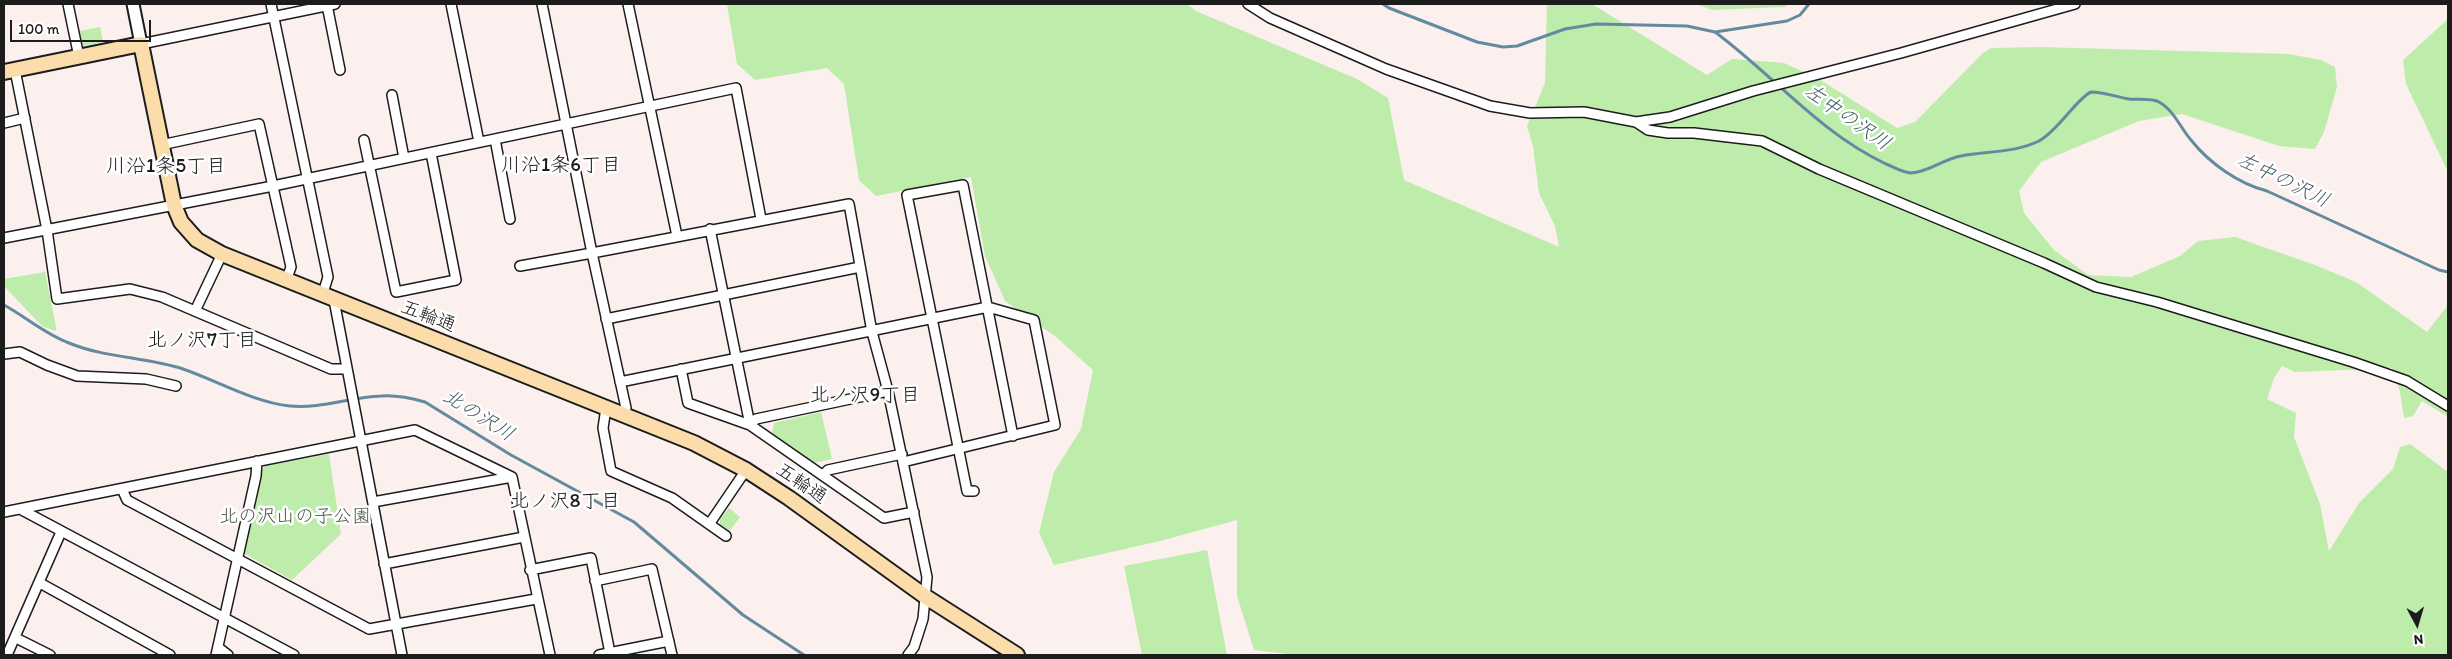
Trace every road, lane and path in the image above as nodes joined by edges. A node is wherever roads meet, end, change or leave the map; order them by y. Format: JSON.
{"nodes":[{"id":1,"x":68,"y":4,"type":"edge"},
{"id":2,"x":133,"y":4,"type":"edge"},
{"id":3,"x":271,"y":4,"type":"edge"},
{"id":4,"x":451,"y":4,"type":"edge"},
{"id":5,"x":542,"y":4,"type":"edge"},
{"id":6,"x":628,"y":4,"type":"edge"},
{"id":7,"x":1248,"y":4,"type":"edge"},
{"id":8,"x":2074,"y":4,"type":"edge"},
{"id":9,"x":331,"y":5,"type":"edge"},
{"id":10,"x":274,"y":16,"type":"junction"},
{"id":11,"x":141,"y":44,"type":"junction"},
{"id":12,"x":79,"y":57,"type":"junction"},
{"id":13,"x":340,"y":70,"type":"dead end"},
{"id":14,"x":10,"y":71,"type":"edge"},
{"id":15,"x":392,"y":95,"type":"dead end"},
{"id":16,"x":650,"y":105,"type":"junction"},
{"id":17,"x":25,"y":118,"type":"junction"},
{"id":18,"x":4,"y":122,"type":"edge"},
{"id":19,"x":1636,"y":122,"type":"junction"},
{"id":20,"x":565,"y":123,"type":"junction"},
{"id":21,"x":495,"y":139,"type":"junction"},
{"id":22,"x":364,"y":140,"type":"dead end"},
{"id":23,"x":479,"y":142,"type":"junction"},
{"id":24,"x":161,"y":145,"type":"junction"},
{"id":25,"x":431,"y":153,"type":"junction"},
{"id":26,"x":404,"y":158,"type":"junction"},
{"id":27,"x":369,"y":165,"type":"junction"},
{"id":28,"x":306,"y":178,"type":"junction"},
{"id":29,"x":273,"y":186,"type":"junction"},
{"id":30,"x":174,"y":206,"type":"junction"},
{"id":31,"x":510,"y":219,"type":"dead end"},
{"id":32,"x":761,"y":219,"type":"junction"},
{"id":33,"x":710,"y":229,"type":"junction"},
{"id":34,"x":47,"y":230,"type":"junction"},
{"id":35,"x":677,"y":236,"type":"junction"},
{"id":36,"x":4,"y":238,"type":"edge"},
{"id":37,"x":592,"y":253,"type":"junction"},
{"id":38,"x":222,"y":254,"type":"junction"},
{"id":39,"x":520,"y":266,"type":"dead end"},
{"id":40,"x":860,"y":267,"type":"junction"},
{"id":41,"x":286,"y":280,"type":"junction"},
{"id":42,"x":724,"y":295,"type":"junction"},
{"id":43,"x":328,"y":298,"type":"junction"},
{"id":44,"x":988,"y":308,"type":"junction"},
{"id":45,"x":196,"y":311,"type":"junction"},
{"id":46,"x":606,"y":319,"type":"junction"},
{"id":47,"x":933,"y":319,"type":"junction"},
{"id":48,"x":872,"y":332,"type":"junction"},
{"id":49,"x":4,"y":354,"type":"edge"},
{"id":50,"x":737,"y":359,"type":"junction"},
{"id":51,"x":346,"y":369,"type":"junction"},
{"id":52,"x":681,"y":369,"type":"junction"},
{"id":53,"x":620,"y":382,"type":"junction"},
{"id":54,"x":176,"y":386,"type":"dead end"},
{"id":55,"x":888,"y":391,"type":"junction"},
{"id":56,"x":2448,"y":406,"type":"edge"},
{"id":57,"x":606,"y":408,"type":"junction"},
{"id":58,"x":623,"y":415,"type":"junction"},
{"id":59,"x":750,"y":425,"type":"junction"},
{"id":60,"x":1012,"y":436,"type":"junction"},
{"id":61,"x":361,"y":439,"type":"junction"},
{"id":62,"x":959,"y":448,"type":"junction"},
{"id":63,"x":902,"y":458,"type":"junction"},
{"id":64,"x":257,"y":461,"type":"junction"},
{"id":65,"x":746,"y":470,"type":"junction"},
{"id":66,"x":823,"y":475,"type":"junction"},
{"id":67,"x":512,"y":477,"type":"junction"},
{"id":68,"x":122,"y":489,"type":"junction"},
{"id":69,"x":974,"y":491,"type":"dead end"},
{"id":70,"x":373,"y":502,"type":"junction"},
{"id":71,"x":20,"y":509,"type":"junction"},
{"id":72,"x":4,"y":512,"type":"edge"},
{"id":73,"x":914,"y":512,"type":"junction"},
{"id":74,"x":710,"y":523,"type":"junction"},
{"id":75,"x":61,"y":532,"type":"junction"},
{"id":76,"x":726,"y":536,"type":"dead end"},
{"id":77,"x":524,"y":537,"type":"junction"},
{"id":78,"x":238,"y":558,"type":"junction"},
{"id":79,"x":384,"y":564,"type":"junction"},
{"id":80,"x":530,"y":570,"type":"junction"},
{"id":81,"x":596,"y":581,"type":"junction"},
{"id":82,"x":40,"y":583,"type":"junction"},
{"id":83,"x":926,"y":597,"type":"junction"},
{"id":84,"x":536,"y":599,"type":"junction"},
{"id":85,"x":225,"y":617,"type":"junction"},
{"id":86,"x":396,"y":625,"type":"junction"},
{"id":87,"x":16,"y":638,"type":"junction"},
{"id":88,"x":669,"y":641,"type":"junction"},
{"id":89,"x":218,"y":652,"type":"edge"},
{"id":90,"x":629,"y":652,"type":"edge"},
{"id":91,"x":610,"y":653,"type":"junction"},
{"id":92,"x":7,"y":655,"type":"edge"},
{"id":93,"x":50,"y":655,"type":"edge"},
{"id":94,"x":170,"y":655,"type":"edge"},
{"id":95,"x":228,"y":655,"type":"edge"},
{"id":96,"x":294,"y":655,"type":"edge"},
{"id":97,"x":402,"y":655,"type":"edge"},
{"id":98,"x":550,"y":655,"type":"edge"},
{"id":99,"x":599,"y":655,"type":"edge"},
{"id":100,"x":672,"y":655,"type":"edge"},
{"id":101,"x":908,"y":655,"type":"edge"},
{"id":102,"x":1017,"y":655,"type":"edge"}],
"edges":[{"from":1,"to":12,"type":"street"},
{"from":2,"to":11,"type":"street"},
{"from":3,"to":10,"type":"street"},
{"from":4,"to":23,"type":"street"},
{"from":5,"to":20,"type":"street"},
{"from":6,"to":16,"type":"street"},
{"from":7,"to":19,"type":"street"},
{"from":8,"to":19,"type":"street"},
{"from":9,"to":10,"type":"street"},
{"from":9,"to":13,"type":"street"},
{"from":10,"to":11,"type":"street"},
{"from":10,"to":28,"type":"street"},
{"from":11,"to":12,"type":"main road"},
{"from":11,"to":24,"type":"main road","name":"五輪通"},
{"from":12,"to":14,"type":"main road"},
{"from":14,"to":17,"type":"street"},
{"from":15,"to":26,"type":"street"},
{"from":16,"to":20,"type":"street"},
{"from":16,"to":32,"type":"street"},
{"from":16,"to":35,"type":"street"},
{"from":17,"to":18,"type":"street"},
{"from":17,"to":34,"type":"street"},
{"from":19,"to":56,"type":"street"},
{"from":20,"to":21,"type":"street"},
{"from":20,"to":37,"type":"street"},
{"from":21,"to":23,"type":"street"},
{"from":21,"to":31,"type":"street"},
{"from":22,"to":27,"type":"street"},
{"from":23,"to":25,"type":"street"},
{"from":24,"to":29,"type":"street"},
{"from":24,"to":30,"type":"main road","name":"五輪通"},
{"from":25,"to":26,"type":"street"},
{"from":25,"to":27,"type":"street"},
{"from":26,"to":27,"type":"street"},
{"from":27,"to":28,"type":"street"},
{"from":28,"to":29,"type":"street"},
{"from":28,"to":43,"type":"street"},
{"from":29,"to":30,"type":"street"},
{"from":29,"to":41,"type":"street"},
{"from":30,"to":34,"type":"street"},
{"from":30,"to":38,"type":"main road","name":"五輪通"},
{"from":32,"to":33,"type":"street"},
{"from":32,"to":40,"type":"street"},
{"from":33,"to":35,"type":"street"},
{"from":33,"to":42,"type":"street"},
{"from":34,"to":36,"type":"street"},
{"from":34,"to":45,"type":"street"},
{"from":35,"to":37,"type":"street"},
{"from":37,"to":39,"type":"street"},
{"from":37,"to":46,"type":"street"},
{"from":38,"to":41,"type":"main road","name":"五輪通"},
{"from":38,"to":45,"type":"street"},
{"from":40,"to":42,"type":"street"},
{"from":40,"to":48,"type":"street"},
{"from":41,"to":43,"type":"main road","name":"五輪通"},
{"from":42,"to":46,"type":"street"},
{"from":42,"to":50,"type":"street"},
{"from":43,"to":51,"type":"street"},
{"from":43,"to":57,"type":"main road","name":"五輪通"},
{"from":44,"to":47,"type":"street"},
{"from":44,"to":47,"type":"street"},
{"from":44,"to":60,"type":"street"},
{"from":44,"to":60,"type":"street"},
{"from":45,"to":51,"type":"street"},
{"from":46,"to":53,"type":"street"},
{"from":47,"to":48,"type":"street"},
{"from":47,"to":62,"type":"street"},
{"from":48,"to":50,"type":"street"},
{"from":48,"to":55,"type":"street"},
{"from":49,"to":54,"type":"street"},
{"from":50,"to":52,"type":"street"},
{"from":50,"to":59,"type":"street"},
{"from":51,"to":61,"type":"street"},
{"from":52,"to":53,"type":"street"},
{"from":52,"to":59,"type":"street"},
{"from":53,"to":58,"type":"street"},
{"from":55,"to":59,"type":"street"},
{"from":55,"to":63,"type":"street"},
{"from":57,"to":58,"type":"main road","name":"五輪通"},
{"from":57,"to":74,"type":"street"},
{"from":58,"to":65,"type":"main road","name":"五輪通"},
{"from":59,"to":66,"type":"street"},
{"from":60,"to":62,"type":"street"},
{"from":61,"to":64,"type":"street"},
{"from":61,"to":67,"type":"street"},
{"from":61,"to":70,"type":"street"},
{"from":62,"to":63,"type":"street"},
{"from":62,"to":69,"type":"street"},
{"from":63,"to":66,"type":"street"},
{"from":63,"to":73,"type":"street"},
{"from":64,"to":68,"type":"street"},
{"from":64,"to":78,"type":"street"},
{"from":65,"to":74,"type":"street"},
{"from":65,"to":83,"type":"main road","name":"五輪通"},
{"from":66,"to":73,"type":"street"},
{"from":67,"to":70,"type":"street"},
{"from":67,"to":77,"type":"street"},
{"from":68,"to":71,"type":"street"},
{"from":68,"to":78,"type":"street"},
{"from":70,"to":79,"type":"street"},
{"from":71,"to":72,"type":"street"},
{"from":71,"to":75,"type":"street"},
{"from":73,"to":83,"type":"street"},
{"from":74,"to":76,"type":"street"},
{"from":75,"to":82,"type":"street"},
{"from":75,"to":85,"type":"street"},
{"from":77,"to":79,"type":"street"},
{"from":77,"to":80,"type":"street"},
{"from":78,"to":85,"type":"street"},
{"from":78,"to":86,"type":"street"},
{"from":79,"to":86,"type":"street"},
{"from":80,"to":81,"type":"street"},
{"from":80,"to":84,"type":"street"},
{"from":81,"to":88,"type":"street"},
{"from":81,"to":91,"type":"street"},
{"from":82,"to":87,"type":"street"},
{"from":82,"to":94,"type":"street"},
{"from":83,"to":101,"type":"street"},
{"from":83,"to":102,"type":"main road","name":"五輪通"},
{"from":84,"to":86,"type":"street"},
{"from":84,"to":98,"type":"street"},
{"from":85,"to":89,"type":"street"},
{"from":85,"to":96,"type":"street"},
{"from":86,"to":97,"type":"street"},
{"from":87,"to":92,"type":"street"},
{"from":87,"to":93,"type":"street"},
{"from":88,"to":90,"type":"street"},
{"from":88,"to":100,"type":"street"},
{"from":89,"to":95,"type":"street"},
{"from":90,"to":91,"type":"street"},
{"from":91,"to":99,"type":"street"}]}
